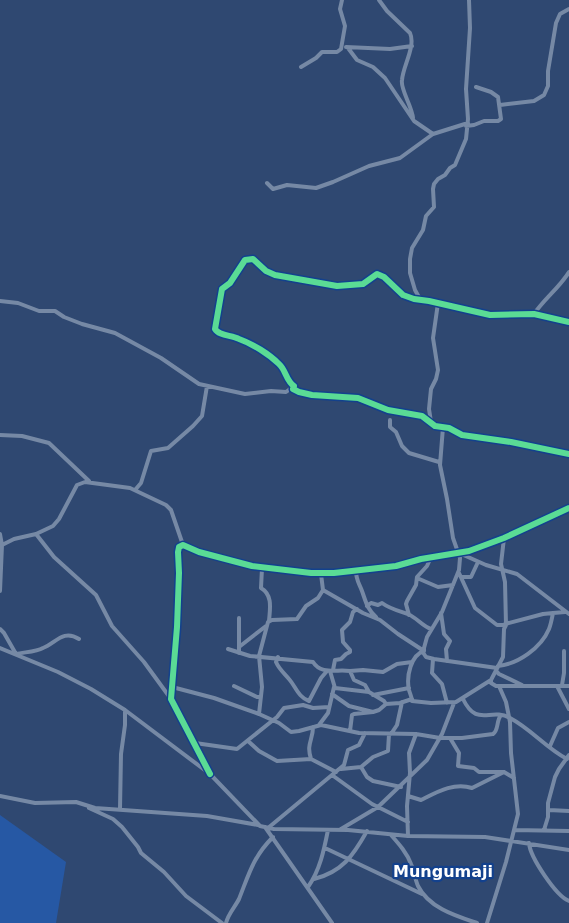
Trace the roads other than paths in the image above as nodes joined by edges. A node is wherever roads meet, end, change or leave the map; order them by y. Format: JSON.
{"nodes":[{"id":1,"x":342,"y":0,"type":"edge"},
{"id":2,"x":379,"y":0,"type":"edge"},
{"id":3,"x":469,"y":0,"type":"edge"},
{"id":4,"x":569,"y":9,"type":"edge"},
{"id":5,"x":343,"y":43,"type":"junction"},
{"id":6,"x":412,"y":46,"type":"junction"},
{"id":7,"x":348,"y":48,"type":"junction"},
{"id":8,"x":301,"y":67,"type":"dead end"},
{"id":9,"x":476,"y":87,"type":"dead end"},
{"id":10,"x":500,"y":105,"type":"junction"},
{"id":11,"x":412,"y":118,"type":"junction"},
{"id":12,"x":467,"y":124,"type":"junction"},
{"id":13,"x":433,"y":134,"type":"junction"},
{"id":14,"x":267,"y":183,"type":"dead end"},
{"id":15,"x":569,"y":272,"type":"edge"},
{"id":16,"x":420,"y":299,"type":"junction"},
{"id":17,"x":0,"y":301,"type":"edge"},
{"id":18,"x":438,"y":303,"type":"junction"},
{"id":19,"x":534,"y":314,"type":"junction"},
{"id":20,"x":569,"y":322,"type":"edge"},
{"id":21,"x":207,"y":386,"type":"junction"},
{"id":22,"x":294,"y":386,"type":"junction"},
{"id":23,"x":390,"y":420,"type":"dead end"},
{"id":24,"x":431,"y":422,"type":"junction"},
{"id":25,"x":443,"y":427,"type":"junction"},
{"id":26,"x":0,"y":435,"type":"edge"},
{"id":27,"x":569,"y":454,"type":"edge"},
{"id":28,"x":440,"y":462,"type":"junction"},
{"id":29,"x":89,"y":482,"type":"junction"},
{"id":30,"x":135,"y":490,"type":"junction"},
{"id":31,"x":569,"y":508,"type":"edge"},
{"id":32,"x":0,"y":534,"type":"edge"},
{"id":33,"x":36,"y":534,"type":"junction"},
{"id":34,"x":504,"y":538,"type":"junction"},
{"id":35,"x":2,"y":545,"type":"junction"},
{"id":36,"x":183,"y":545,"type":"junction"},
{"id":37,"x":458,"y":552,"type":"junction"},
{"id":38,"x":431,"y":558,"type":"junction"},
{"id":39,"x":478,"y":562,"type":"junction"},
{"id":40,"x":262,"y":568,"type":"junction"},
{"id":41,"x":459,"y":570,"type":"junction"},
{"id":42,"x":503,"y":570,"type":"junction"},
{"id":43,"x":356,"y":571,"type":"junction"},
{"id":44,"x":321,"y":574,"type":"junction"},
{"id":45,"x":461,"y":577,"type":"junction"},
{"id":46,"x":417,"y":578,"type":"junction"},
{"id":47,"x":453,"y":585,"type":"junction"},
{"id":48,"x":0,"y":590,"type":"edge"},
{"id":49,"x":323,"y":590,"type":"junction"},
{"id":50,"x":367,"y":606,"type":"junction"},
{"id":51,"x":357,"y":609,"type":"junction"},
{"id":52,"x":441,"y":613,"type":"junction"},
{"id":53,"x":567,"y":613,"type":"edge"},
{"id":54,"x":553,"y":614,"type":"junction"},
{"id":55,"x":409,"y":615,"type":"junction"},
{"id":56,"x":239,"y":618,"type":"dead end"},
{"id":57,"x":380,"y":620,"type":"junction"},
{"id":58,"x":269,"y":621,"type":"junction"},
{"id":59,"x":506,"y":624,"type":"junction"},
{"id":60,"x":266,"y":626,"type":"junction"},
{"id":61,"x":0,"y":628,"type":"edge"},
{"id":62,"x":431,"y":629,"type":"junction"},
{"id":63,"x":79,"y":639,"type":"dead end"},
{"id":64,"x":239,"y":647,"type":"junction"},
{"id":65,"x":0,"y":648,"type":"edge"},
{"id":66,"x":228,"y":649,"type":"dead end"},
{"id":67,"x":423,"y":651,"type":"junction"},
{"id":68,"x":564,"y":651,"type":"dead end"},
{"id":69,"x":239,"y":653,"type":"junction"},
{"id":70,"x":16,"y":654,"type":"junction"},
{"id":71,"x":259,"y":656,"type":"junction"},
{"id":72,"x":278,"y":657,"type":"junction"},
{"id":73,"x":433,"y":659,"type":"junction"},
{"id":74,"x":447,"y":661,"type":"junction"},
{"id":75,"x":412,"y":662,"type":"junction"},
{"id":76,"x":497,"y":668,"type":"junction"},
{"id":77,"x":330,"y":670,"type":"junction"},
{"id":78,"x":350,"y":671,"type":"junction"},
{"id":79,"x":491,"y":680,"type":"junction"},
{"id":80,"x":234,"y":686,"type":"dead end"},
{"id":81,"x":499,"y":686,"type":"junction"},
{"id":82,"x":524,"y":686,"type":"junction"},
{"id":83,"x":560,"y":686,"type":"junction"},
{"id":84,"x":569,"y":686,"type":"edge"},
{"id":85,"x":172,"y":687,"type":"junction"},
{"id":86,"x":334,"y":687,"type":"junction"},
{"id":87,"x":409,"y":688,"type":"junction"},
{"id":88,"x":368,"y":692,"type":"junction"},
{"id":89,"x":332,"y":694,"type":"junction"},
{"id":90,"x":373,"y":695,"type":"junction"},
{"id":91,"x":261,"y":697,"type":"junction"},
{"id":92,"x":171,"y":699,"type":"junction"},
{"id":93,"x":412,"y":699,"type":"junction"},
{"id":94,"x":463,"y":699,"type":"junction"},
{"id":95,"x":402,"y":702,"type":"junction"},
{"id":96,"x":308,"y":703,"type":"junction"},
{"id":97,"x":447,"y":703,"type":"junction"},
{"id":98,"x":454,"y":703,"type":"junction"},
{"id":99,"x":386,"y":704,"type":"junction"},
{"id":100,"x":329,"y":707,"type":"junction"},
{"id":101,"x":569,"y":709,"type":"edge"},
{"id":102,"x":125,"y":710,"type":"junction"},
{"id":103,"x":373,"y":712,"type":"junction"},
{"id":104,"x":259,"y":714,"type":"junction"},
{"id":105,"x":502,"y":715,"type":"junction"},
{"id":106,"x":509,"y":717,"type":"junction"},
{"id":107,"x":273,"y":720,"type":"junction"},
{"id":108,"x":569,"y":722,"type":"edge"},
{"id":109,"x":319,"y":725,"type":"junction"},
{"id":110,"x":313,"y":727,"type":"junction"},
{"id":111,"x":350,"y":731,"type":"junction"},
{"id":112,"x":365,"y":733,"type":"junction"},
{"id":113,"x":390,"y":734,"type":"junction"},
{"id":114,"x":416,"y":734,"type":"junction"},
{"id":115,"x":440,"y":738,"type":"junction"},
{"id":116,"x":450,"y":738,"type":"junction"},
{"id":117,"x":248,"y":741,"type":"junction"},
{"id":118,"x":195,"y":743,"type":"junction"},
{"id":119,"x":550,"y":746,"type":"junction"},
{"id":120,"x":568,"y":757,"type":"edge"},
{"id":121,"x":311,"y":759,"type":"junction"},
{"id":122,"x":361,"y":767,"type":"junction"},
{"id":123,"x":336,"y":772,"type":"junction"},
{"id":124,"x":504,"y":772,"type":"junction"},
{"id":125,"x":210,"y":774,"type":"junction"},
{"id":126,"x":410,"y":778,"type":"junction"},
{"id":127,"x":514,"y":778,"type":"junction"},
{"id":128,"x":401,"y":787,"type":"junction"},
{"id":129,"x":0,"y":796,"type":"edge"},
{"id":130,"x":408,"y":796,"type":"junction"},
{"id":131,"x":80,"y":804,"type":"junction"},
{"id":132,"x":378,"y":807,"type":"junction"},
{"id":133,"x":120,"y":809,"type":"junction"},
{"id":134,"x":549,"y":810,"type":"junction"},
{"id":135,"x":569,"y":811,"type":"edge"},
{"id":136,"x":408,"y":822,"type":"junction"},
{"id":137,"x":264,"y":827,"type":"junction"},
{"id":138,"x":328,"y":830,"type":"junction"},
{"id":139,"x":339,"y":830,"type":"junction"},
{"id":140,"x":514,"y":830,"type":"junction"},
{"id":141,"x":544,"y":830,"type":"junction"},
{"id":142,"x":367,"y":831,"type":"junction"},
{"id":143,"x":569,"y":831,"type":"edge"},
{"id":144,"x":390,"y":834,"type":"junction"},
{"id":145,"x":408,"y":836,"type":"junction"},
{"id":146,"x":273,"y":838,"type":"junction"},
{"id":147,"x":512,"y":840,"type":"junction"},
{"id":148,"x":529,"y":843,"type":"junction"},
{"id":149,"x":324,"y":848,"type":"junction"},
{"id":150,"x":569,"y":850,"type":"edge"},
{"id":151,"x":348,"y":860,"type":"junction"},
{"id":152,"x":314,"y":879,"type":"junction"},
{"id":153,"x":308,"y":888,"type":"junction"},
{"id":154,"x":424,"y":895,"type":"junction"},
{"id":155,"x":569,"y":901,"type":"edge"},
{"id":156,"x":224,"y":923,"type":"edge"},
{"id":157,"x":332,"y":923,"type":"edge"},
{"id":158,"x":477,"y":923,"type":"edge"},
{"id":159,"x":487,"y":923,"type":"edge"}],
"edges":[{"from":1,"to":5,"type":"street"},
{"from":2,"to":6,"type":"street"},
{"from":3,"to":12,"type":"street"},
{"from":4,"to":10,"type":"street"},
{"from":5,"to":7,"type":"street"},
{"from":5,"to":8,"type":"street"},
{"from":6,"to":7,"type":"street"},
{"from":6,"to":11,"type":"street"},
{"from":7,"to":11,"type":"street"},
{"from":9,"to":10,"type":"street"},
{"from":10,"to":12,"type":"street"},
{"from":11,"to":13,"type":"street"},
{"from":12,"to":13,"type":"street"},
{"from":12,"to":16,"type":"street"},
{"from":13,"to":14,"type":"street"},
{"from":15,"to":19,"type":"street"},
{"from":16,"to":18,"type":"street"},
{"from":16,"to":22,"type":"street"},
{"from":17,"to":21,"type":"street"},
{"from":18,"to":19,"type":"street"},
{"from":18,"to":24,"type":"street"},
{"from":19,"to":20,"type":"street"},
{"from":21,"to":22,"type":"street"},
{"from":21,"to":30,"type":"street"},
{"from":22,"to":24,"type":"street"},
{"from":23,"to":28,"type":"street"},
{"from":24,"to":25,"type":"street"},
{"from":25,"to":27,"type":"street"},
{"from":25,"to":28,"type":"street"},
{"from":26,"to":29,"type":"street"},
{"from":28,"to":37,"type":"street"},
{"from":29,"to":30,"type":"street"},
{"from":29,"to":33,"type":"street"},
{"from":30,"to":36,"type":"street"},
{"from":31,"to":34,"type":"street"},
{"from":32,"to":35,"type":"street"},
{"from":33,"to":35,"type":"street"},
{"from":33,"to":92,"type":"street"},
{"from":34,"to":37,"type":"street"},
{"from":34,"to":42,"type":"street"},
{"from":35,"to":48,"type":"street"},
{"from":36,"to":40,"type":"street"},
{"from":36,"to":85,"type":"street"},
{"from":37,"to":38,"type":"street"},
{"from":37,"to":39,"type":"street"},
{"from":37,"to":41,"type":"street"},
{"from":38,"to":43,"type":"street"},
{"from":38,"to":46,"type":"street"},
{"from":39,"to":42,"type":"street"},
{"from":39,"to":45,"type":"street"},
{"from":40,"to":44,"type":"street"},
{"from":40,"to":58,"type":"street"},
{"from":41,"to":45,"type":"street"},
{"from":41,"to":47,"type":"street"},
{"from":42,"to":53,"type":"street"},
{"from":42,"to":59,"type":"street"},
{"from":43,"to":44,"type":"street"},
{"from":43,"to":50,"type":"street"},
{"from":44,"to":49,"type":"street"},
{"from":45,"to":59,"type":"street"},
{"from":46,"to":47,"type":"street"},
{"from":46,"to":55,"type":"street"},
{"from":47,"to":52,"type":"street"},
{"from":49,"to":51,"type":"street"},
{"from":49,"to":58,"type":"street"},
{"from":50,"to":55,"type":"street"},
{"from":50,"to":57,"type":"street"},
{"from":51,"to":57,"type":"street"},
{"from":51,"to":77,"type":"street"},
{"from":52,"to":62,"type":"street"},
{"from":52,"to":74,"type":"street"},
{"from":53,"to":54,"type":"street"},
{"from":54,"to":59,"type":"street"},
{"from":54,"to":76,"type":"street"},
{"from":55,"to":62,"type":"street"},
{"from":56,"to":64,"type":"street"},
{"from":57,"to":67,"type":"street"},
{"from":58,"to":60,"type":"street"},
{"from":59,"to":76,"type":"street"},
{"from":60,"to":64,"type":"street"},
{"from":60,"to":71,"type":"street"},
{"from":61,"to":70,"type":"street"},
{"from":62,"to":67,"type":"street"},
{"from":63,"to":70,"type":"street"},
{"from":64,"to":69,"type":"street"},
{"from":65,"to":70,"type":"street"},
{"from":66,"to":69,"type":"street"},
{"from":67,"to":73,"type":"street"},
{"from":67,"to":75,"type":"street"},
{"from":68,"to":83,"type":"street"},
{"from":69,"to":71,"type":"street"},
{"from":70,"to":102,"type":"street"},
{"from":71,"to":72,"type":"street"},
{"from":71,"to":91,"type":"street"},
{"from":72,"to":77,"type":"street"},
{"from":72,"to":96,"type":"street"},
{"from":73,"to":74,"type":"street"},
{"from":73,"to":97,"type":"street"},
{"from":74,"to":76,"type":"street"},
{"from":75,"to":78,"type":"street"},
{"from":75,"to":87,"type":"street"},
{"from":76,"to":79,"type":"street"},
{"from":76,"to":82,"type":"street"},
{"from":77,"to":78,"type":"street"},
{"from":77,"to":86,"type":"street"},
{"from":77,"to":96,"type":"street"},
{"from":78,"to":88,"type":"street"},
{"from":79,"to":81,"type":"street"},
{"from":79,"to":94,"type":"street"},
{"from":80,"to":91,"type":"street"},
{"from":81,"to":82,"type":"street"},
{"from":81,"to":106,"type":"street"},
{"from":82,"to":83,"type":"street"},
{"from":83,"to":84,"type":"street"},
{"from":83,"to":101,"type":"street"},
{"from":85,"to":92,"type":"street"},
{"from":85,"to":104,"type":"street"},
{"from":86,"to":88,"type":"street"},
{"from":86,"to":89,"type":"street"},
{"from":87,"to":90,"type":"street"},
{"from":87,"to":93,"type":"street"},
{"from":88,"to":90,"type":"street"},
{"from":89,"to":100,"type":"street"},
{"from":89,"to":103,"type":"street"},
{"from":90,"to":99,"type":"street"},
{"from":91,"to":104,"type":"street"},
{"from":92,"to":118,"type":"street"},
{"from":93,"to":95,"type":"street"},
{"from":93,"to":97,"type":"street"},
{"from":94,"to":98,"type":"street"},
{"from":94,"to":105,"type":"street"},
{"from":95,"to":99,"type":"street"},
{"from":95,"to":113,"type":"street"},
{"from":96,"to":100,"type":"street"},
{"from":96,"to":107,"type":"street"},
{"from":97,"to":98,"type":"street"},
{"from":98,"to":115,"type":"street"},
{"from":99,"to":103,"type":"street"},
{"from":100,"to":109,"type":"street"},
{"from":102,"to":125,"type":"street"},
{"from":102,"to":133,"type":"street"},
{"from":103,"to":111,"type":"street"},
{"from":104,"to":107,"type":"street"},
{"from":105,"to":106,"type":"street"},
{"from":105,"to":116,"type":"street"},
{"from":106,"to":119,"type":"street"},
{"from":106,"to":127,"type":"street"},
{"from":107,"to":110,"type":"street"},
{"from":107,"to":117,"type":"street"},
{"from":108,"to":119,"type":"street"},
{"from":109,"to":110,"type":"street"},
{"from":109,"to":111,"type":"street"},
{"from":110,"to":121,"type":"street"},
{"from":111,"to":112,"type":"street"},
{"from":112,"to":113,"type":"street"},
{"from":112,"to":123,"type":"street"},
{"from":113,"to":114,"type":"street"},
{"from":113,"to":122,"type":"street"},
{"from":114,"to":115,"type":"street"},
{"from":114,"to":126,"type":"street"},
{"from":115,"to":116,"type":"street"},
{"from":115,"to":126,"type":"street"},
{"from":116,"to":124,"type":"street"},
{"from":117,"to":118,"type":"street"},
{"from":117,"to":121,"type":"street"},
{"from":118,"to":125,"type":"street"},
{"from":119,"to":120,"type":"street"},
{"from":120,"to":134,"type":"street"},
{"from":121,"to":123,"type":"street"},
{"from":122,"to":123,"type":"street"},
{"from":122,"to":128,"type":"street"},
{"from":123,"to":132,"type":"street"},
{"from":123,"to":137,"type":"street"},
{"from":124,"to":127,"type":"street"},
{"from":124,"to":130,"type":"street"},
{"from":125,"to":137,"type":"street"},
{"from":126,"to":128,"type":"street"},
{"from":126,"to":130,"type":"street"},
{"from":127,"to":140,"type":"street"},
{"from":128,"to":132,"type":"street"},
{"from":129,"to":131,"type":"street"},
{"from":130,"to":136,"type":"street"},
{"from":131,"to":133,"type":"street"},
{"from":131,"to":156,"type":"street"},
{"from":132,"to":136,"type":"street"},
{"from":132,"to":139,"type":"street"},
{"from":133,"to":137,"type":"street"},
{"from":134,"to":135,"type":"street"},
{"from":134,"to":141,"type":"street"},
{"from":136,"to":145,"type":"street"},
{"from":137,"to":138,"type":"street"},
{"from":137,"to":146,"type":"street"},
{"from":138,"to":139,"type":"street"},
{"from":138,"to":149,"type":"street"},
{"from":139,"to":142,"type":"street"},
{"from":140,"to":141,"type":"street"},
{"from":140,"to":147,"type":"street"},
{"from":141,"to":143,"type":"street"},
{"from":142,"to":144,"type":"street"},
{"from":142,"to":151,"type":"street"},
{"from":144,"to":145,"type":"street"},
{"from":144,"to":154,"type":"street"},
{"from":145,"to":147,"type":"street"},
{"from":146,"to":153,"type":"street"},
{"from":146,"to":156,"type":"street"},
{"from":147,"to":148,"type":"street"},
{"from":147,"to":159,"type":"street"},
{"from":148,"to":150,"type":"street"},
{"from":148,"to":155,"type":"street"},
{"from":149,"to":151,"type":"street"},
{"from":149,"to":152,"type":"street"},
{"from":151,"to":152,"type":"street"},
{"from":151,"to":154,"type":"street"},
{"from":152,"to":153,"type":"street"},
{"from":153,"to":157,"type":"street"},
{"from":154,"to":158,"type":"street"}]}
